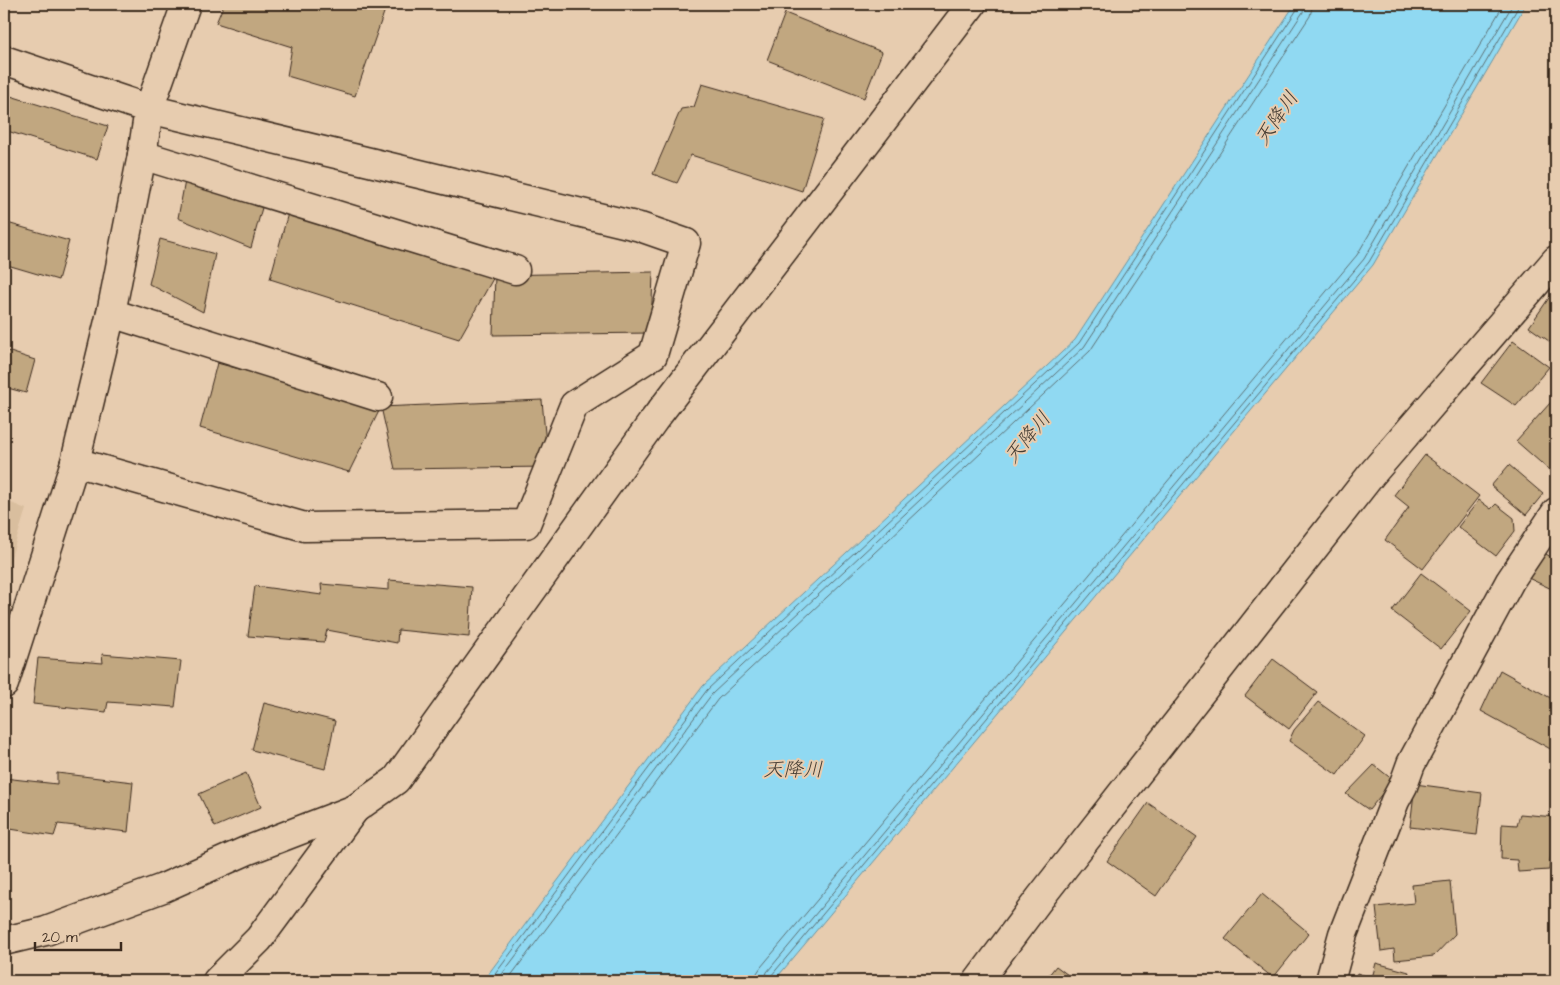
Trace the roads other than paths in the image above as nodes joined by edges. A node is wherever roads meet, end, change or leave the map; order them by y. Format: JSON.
{"nodes":[{"id":1,"x":186,"y":4,"type":"edge"},
{"id":2,"x":972,"y":4,"type":"edge"},
{"id":3,"x":4,"y":60,"type":"edge"},
{"id":4,"x":150,"y":109,"type":"junction"},
{"id":5,"x":142,"y":156,"type":"junction"},
{"id":6,"x":1556,"y":260,"type":"edge"},
{"id":7,"x":515,"y":270,"type":"dead end"},
{"id":8,"x":111,"y":313,"type":"junction"},
{"id":9,"x":378,"y":398,"type":"dead end"},
{"id":10,"x":75,"y":462,"type":"junction"},
{"id":11,"x":1556,"y":512,"type":"edge"},
{"id":12,"x":4,"y":684,"type":"edge"},
{"id":13,"x":355,"y":809,"type":"junction"},
{"id":14,"x":4,"y":941,"type":"edge"},
{"id":15,"x":218,"y":981,"type":"edge"},
{"id":16,"x":978,"y":981,"type":"edge"},
{"id":17,"x":1330,"y":981,"type":"edge"}],
"edges":[{"from":1,"to":4,"type":"street"},
{"from":2,"to":13,"type":"street"},
{"from":3,"to":4,"type":"street"},
{"from":4,"to":5,"type":"street"},
{"from":4,"to":10,"type":"street"},
{"from":5,"to":7,"type":"street"},
{"from":5,"to":8,"type":"street"},
{"from":6,"to":16,"type":"street"},
{"from":8,"to":9,"type":"street"},
{"from":8,"to":10,"type":"street"},
{"from":10,"to":12,"type":"street"},
{"from":11,"to":17,"type":"street"},
{"from":13,"to":14,"type":"street"},
{"from":13,"to":15,"type":"street"}]}
